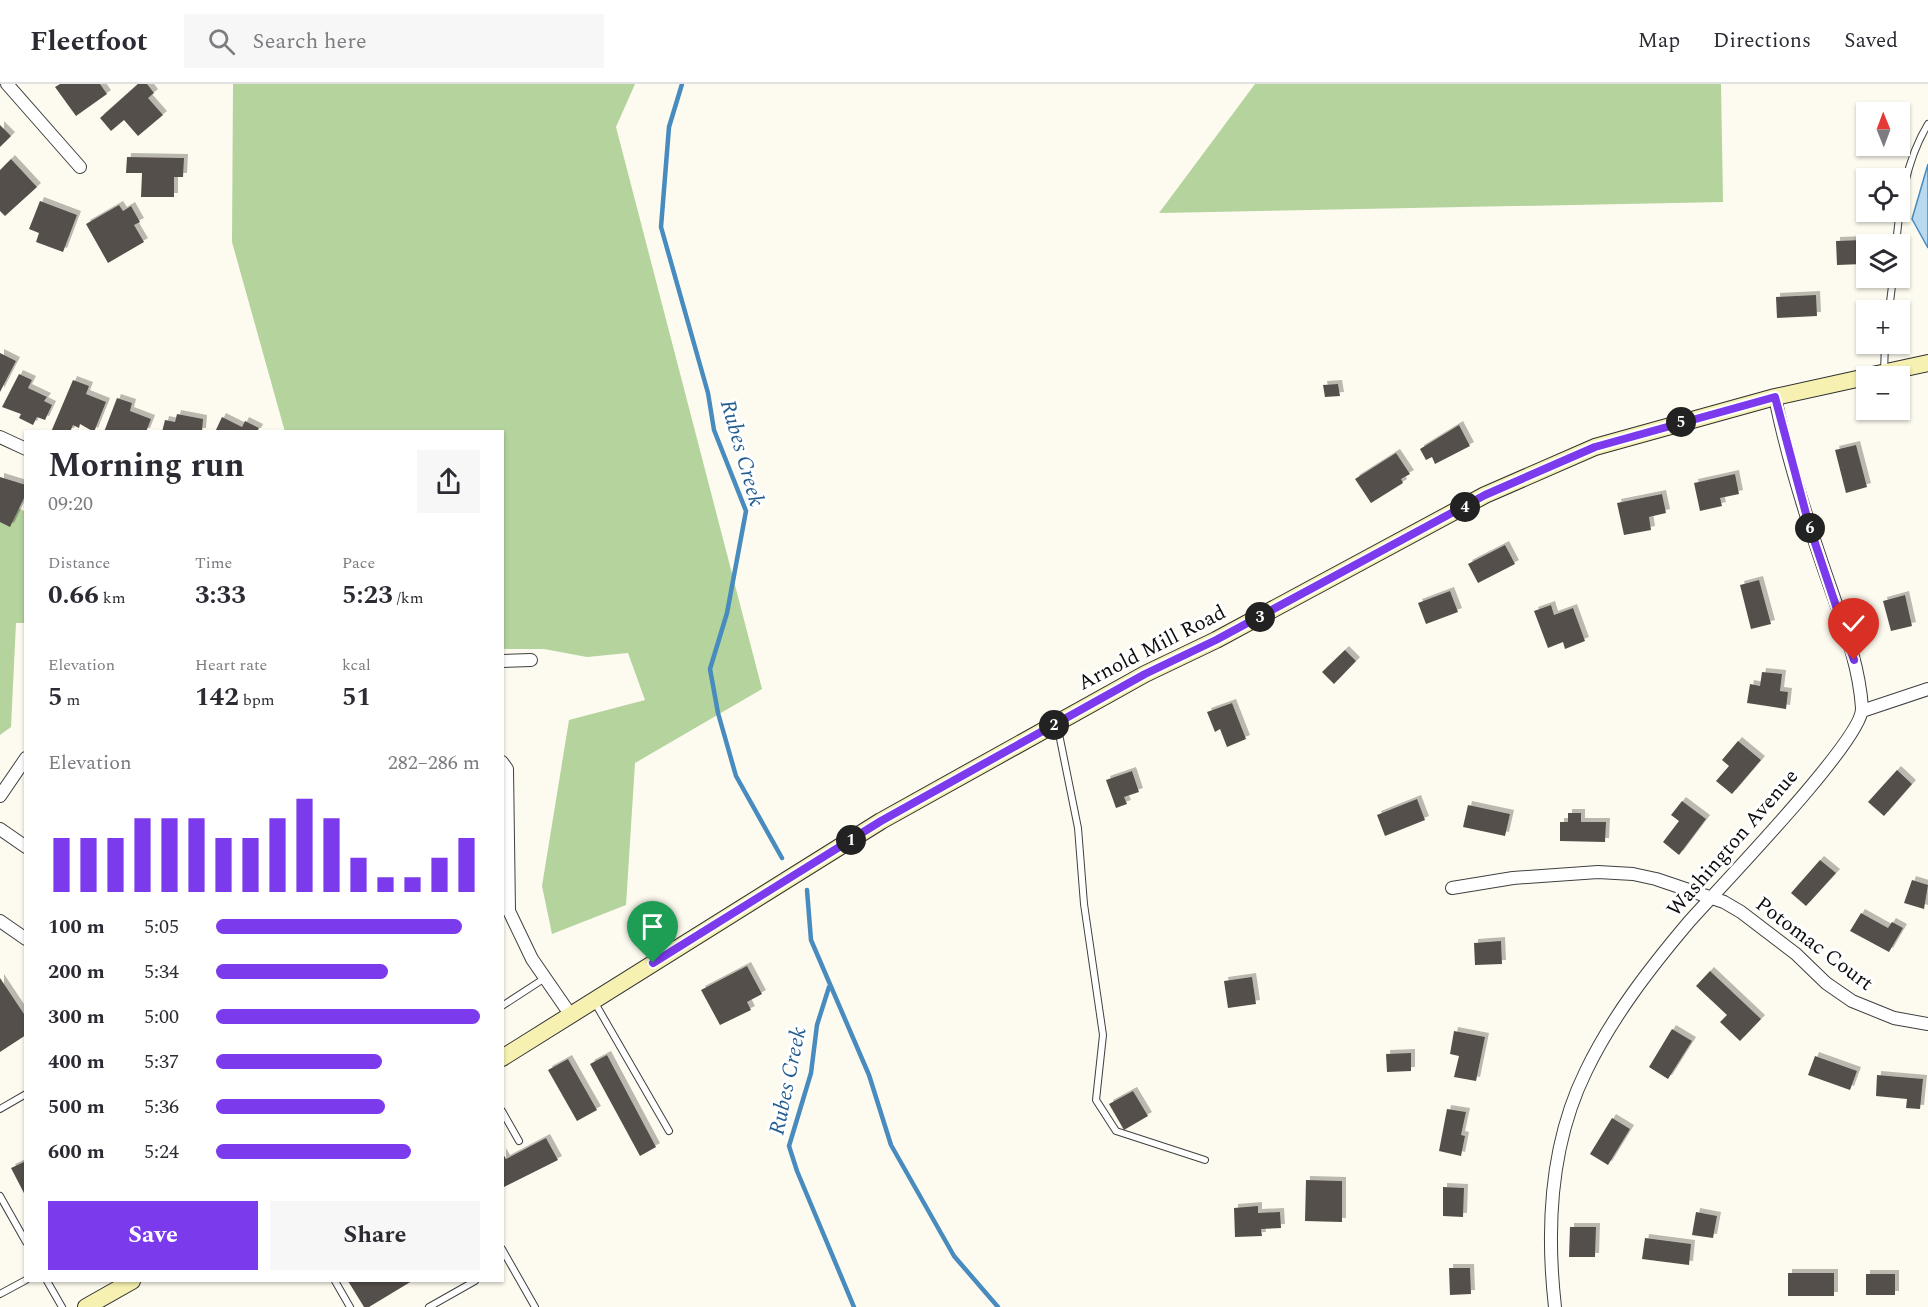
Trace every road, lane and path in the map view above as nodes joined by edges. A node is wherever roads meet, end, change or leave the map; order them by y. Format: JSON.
{"nodes":[{"id":1,"x":7,"y":84,"type":"edge"},
{"id":2,"x":1928,"y":124,"type":"edge"},
{"id":3,"x":80,"y":167,"type":"dead end"},
{"id":4,"x":1897,"y":234,"type":"edge"},
{"id":5,"x":1928,"y":363,"type":"edge"},
{"id":6,"x":1910,"y":367,"type":"edge"},
{"id":7,"x":1856,"y":379,"type":"edge"},
{"id":8,"x":1775,"y":397,"type":"junction"},
{"id":9,"x":0,"y":437,"type":"edge"},
{"id":10,"x":24,"y":448,"type":"edge"},
{"id":11,"x":531,"y":660,"type":"dead end"},
{"id":12,"x":504,"y":661,"type":"edge"},
{"id":13,"x":1928,"y":689,"type":"edge"},
{"id":14,"x":1862,"y":711,"type":"junction"},
{"id":15,"x":1056,"y":724,"type":"junction"},
{"id":16,"x":24,"y":761,"type":"edge"},
{"id":17,"x":504,"y":765,"type":"edge"},
{"id":18,"x":0,"y":796,"type":"edge"},
{"id":19,"x":0,"y":829,"type":"edge"},
{"id":20,"x":24,"y":846,"type":"edge"},
{"id":21,"x":1452,"y":888,"type":"dead end"},
{"id":22,"x":1712,"y":899,"type":"junction"},
{"id":23,"x":0,"y":921,"type":"edge"},
{"id":24,"x":24,"y":938,"type":"edge"},
{"id":25,"x":545,"y":978,"type":"junction"},
{"id":26,"x":593,"y":1000,"type":"junction"},
{"id":27,"x":504,"y":1005,"type":"edge"},
{"id":28,"x":570,"y":1014,"type":"junction"},
{"id":29,"x":1928,"y":1024,"type":"edge"},
{"id":30,"x":504,"y":1057,"type":"edge"},
{"id":31,"x":24,"y":1095,"type":"edge"},
{"id":32,"x":0,"y":1108,"type":"edge"},
{"id":33,"x":504,"y":1115,"type":"edge"},
{"id":34,"x":669,"y":1131,"type":"dead end"},
{"id":35,"x":519,"y":1141,"type":"dead end"},
{"id":36,"x":1205,"y":1160,"type":"dead end"},
{"id":37,"x":0,"y":1196,"type":"edge"},
{"id":38,"x":24,"y":1238,"type":"edge"},
{"id":39,"x":504,"y":1252,"type":"edge"},
{"id":40,"x":510,"y":1262,"type":"junction"},
{"id":41,"x":504,"y":1265,"type":"edge"},
{"id":42,"x":24,"y":1281,"type":"edge"},
{"id":43,"x":48,"y":1282,"type":"edge"},
{"id":44,"x":130,"y":1282,"type":"edge"},
{"id":45,"x":336,"y":1282,"type":"edge"},
{"id":46,"x":474,"y":1282,"type":"edge"},
{"id":47,"x":0,"y":1294,"type":"edge"},
{"id":48,"x":62,"y":1307,"type":"edge"},
{"id":49,"x":86,"y":1307,"type":"edge"},
{"id":50,"x":350,"y":1307,"type":"edge"},
{"id":51,"x":429,"y":1307,"type":"edge"},
{"id":52,"x":535,"y":1307,"type":"edge"},
{"id":53,"x":1555,"y":1307,"type":"edge"}],
"edges":[{"from":1,"to":3,"type":"street"},
{"from":2,"to":4,"type":"lane"},
{"from":5,"to":6,"type":"main road","name":"Arnold Mill Road"},
{"from":7,"to":8,"type":"main road","name":"Arnold Mill Road"},
{"from":8,"to":14,"type":"street"},
{"from":8,"to":15,"type":"main road","name":"Arnold Mill Road"},
{"from":9,"to":10,"type":"street"},
{"from":11,"to":12,"type":"street"},
{"from":13,"to":14,"type":"street"},
{"from":14,"to":22,"type":"street","name":"Washington Avenue"},
{"from":15,"to":26,"type":"main road","name":"Arnold Mill Road"},
{"from":15,"to":36,"type":"lane"},
{"from":16,"to":18,"type":"street"},
{"from":17,"to":25,"type":"street"},
{"from":19,"to":20,"type":"street"},
{"from":21,"to":22,"type":"street","name":"Potomac Court"},
{"from":22,"to":29,"type":"street","name":"Potomac Court"},
{"from":22,"to":53,"type":"street","name":"Washington Avenue"},
{"from":23,"to":24,"type":"street"},
{"from":25,"to":27,"type":"lane"},
{"from":25,"to":28,"type":"street"},
{"from":26,"to":28,"type":"main road","name":"Arnold Mill Road"},
{"from":26,"to":34,"type":"lane"},
{"from":28,"to":30,"type":"main road","name":"Arnold Mill Road"},
{"from":31,"to":32,"type":"lane"},
{"from":33,"to":35,"type":"lane"},
{"from":37,"to":38,"type":"lane"},
{"from":39,"to":40,"type":"lane"},
{"from":40,"to":41,"type":"lane"},
{"from":40,"to":52,"type":"lane"},
{"from":42,"to":47,"type":"lane"},
{"from":43,"to":48,"type":"lane"},
{"from":44,"to":49,"type":"main road"},
{"from":45,"to":50,"type":"lane"},
{"from":46,"to":51,"type":"lane"}]}
